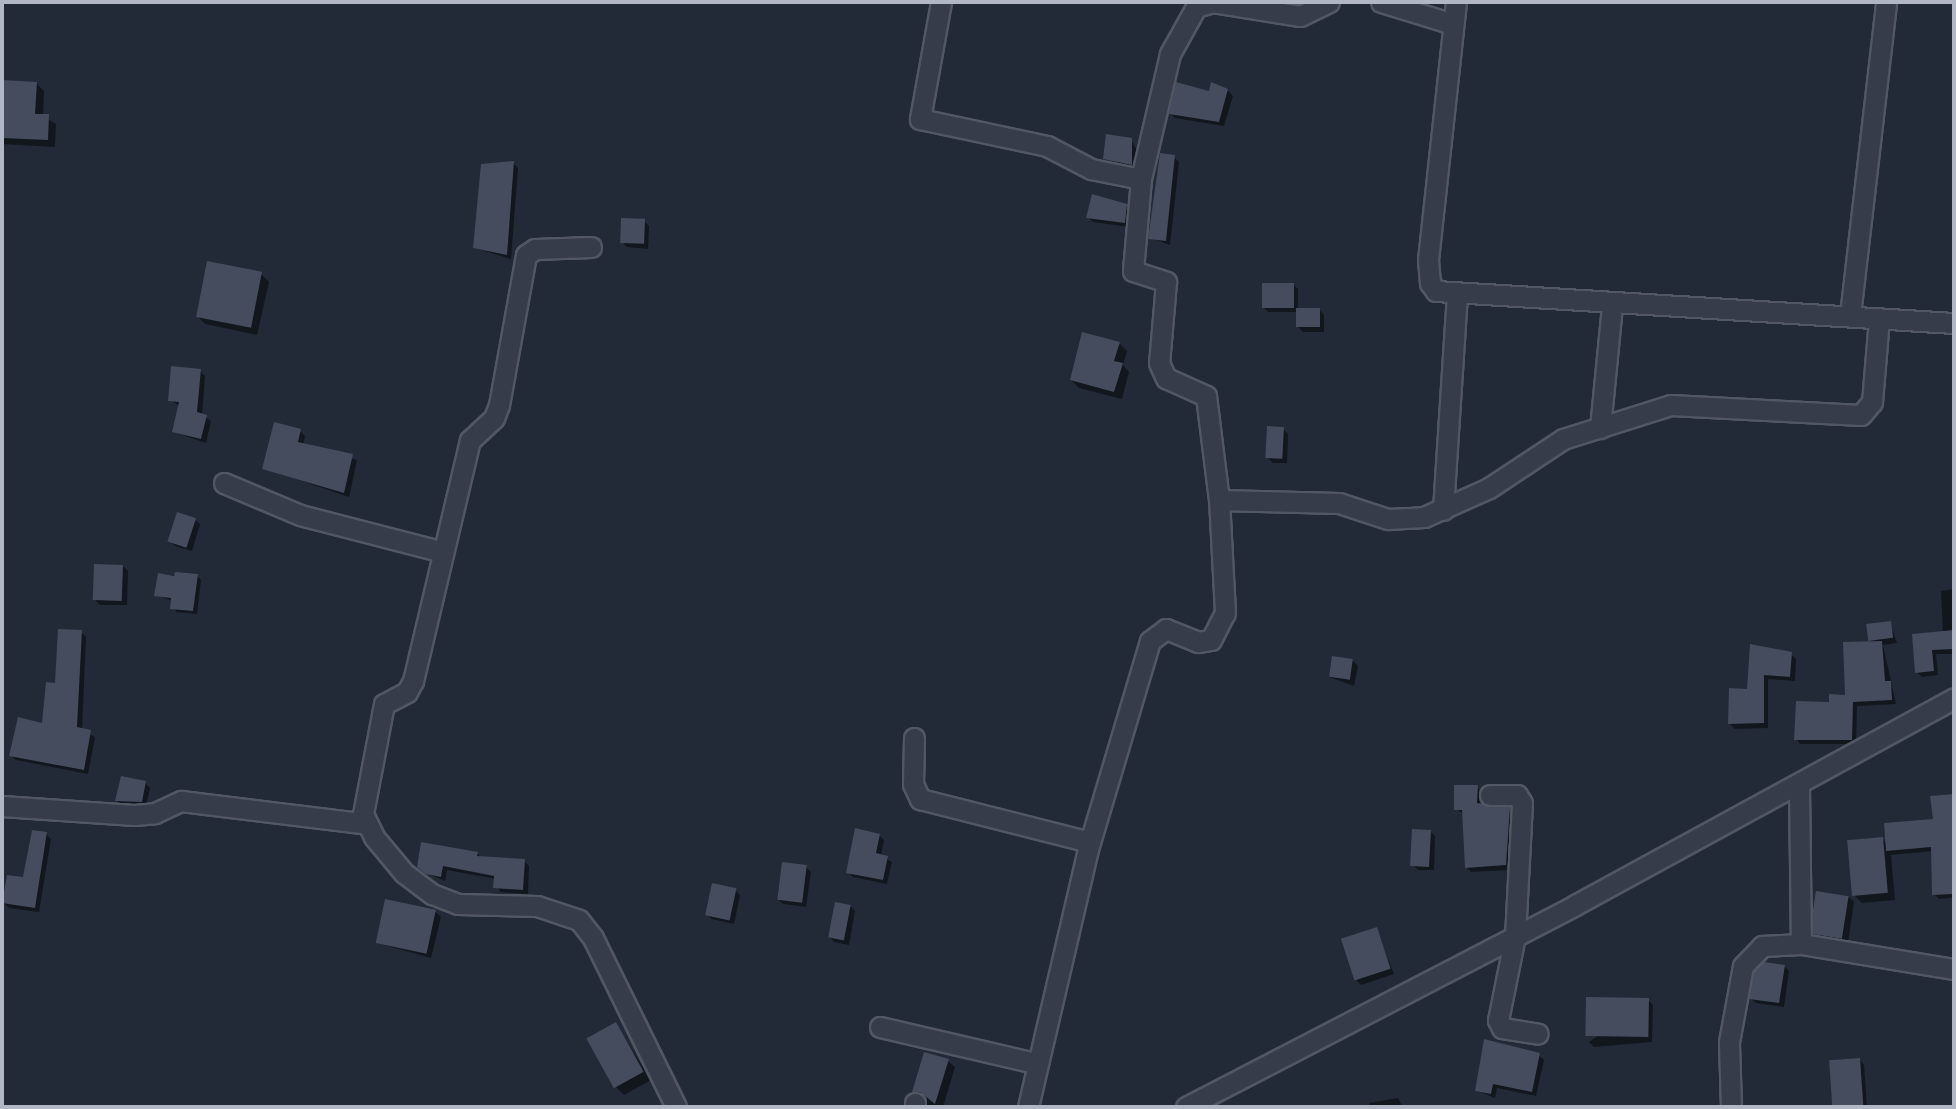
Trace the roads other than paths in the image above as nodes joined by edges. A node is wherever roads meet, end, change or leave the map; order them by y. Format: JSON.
{"nodes":[{"id":1,"x":941,"y":2,"type":"edge"},
{"id":2,"x":1329,"y":2,"type":"edge"},
{"id":3,"x":1381,"y":2,"type":"edge"},
{"id":4,"x":1456,"y":2,"type":"edge"},
{"id":5,"x":1886,"y":2,"type":"edge"},
{"id":6,"x":1453,"y":24,"type":"junction"},
{"id":7,"x":1141,"y":179,"type":"junction"},
{"id":8,"x":591,"y":247,"type":"dead end"},
{"id":9,"x":1457,"y":295,"type":"junction"},
{"id":10,"x":1612,"y":305,"type":"junction"},
{"id":11,"x":1850,"y":315,"type":"junction"},
{"id":12,"x":1879,"y":318,"type":"junction"},
{"id":13,"x":1954,"y":323,"type":"edge"},
{"id":14,"x":1600,"y":428,"type":"junction"},
{"id":15,"x":224,"y":483,"type":"dead end"},
{"id":16,"x":1219,"y":500,"type":"junction"},
{"id":17,"x":1443,"y":510,"type":"junction"},
{"id":18,"x":443,"y":552,"type":"junction"},
{"id":19,"x":1954,"y":698,"type":"edge"},
{"id":20,"x":914,"y":738,"type":"dead end"},
{"id":21,"x":1799,"y":786,"type":"junction"},
{"id":22,"x":1490,"y":795,"type":"dead end"},
{"id":23,"x":2,"y":806,"type":"edge"},
{"id":24,"x":368,"y":824,"type":"junction"},
{"id":25,"x":1090,"y":842,"type":"junction"},
{"id":26,"x":1515,"y":936,"type":"junction"},
{"id":27,"x":1801,"y":944,"type":"junction"},
{"id":28,"x":1954,"y":969,"type":"edge"},
{"id":29,"x":880,"y":1027,"type":"dead end"},
{"id":30,"x":1538,"y":1034,"type":"dead end"},
{"id":31,"x":1035,"y":1063,"type":"junction"},
{"id":32,"x":676,"y":1107,"type":"edge"},
{"id":33,"x":1028,"y":1107,"type":"edge"},
{"id":34,"x":1186,"y":1107,"type":"edge"},
{"id":35,"x":1731,"y":1107,"type":"edge"}],
"edges":[{"from":1,"to":7,"type":"street"},
{"from":2,"to":7,"type":"street"},
{"from":3,"to":6,"type":"street"},
{"from":4,"to":6,"type":"street"},
{"from":5,"to":11,"type":"street"},
{"from":6,"to":9,"type":"street"},
{"from":7,"to":16,"type":"street"},
{"from":8,"to":18,"type":"street"},
{"from":9,"to":10,"type":"street"},
{"from":9,"to":17,"type":"street"},
{"from":10,"to":11,"type":"street"},
{"from":10,"to":14,"type":"street"},
{"from":11,"to":12,"type":"street"},
{"from":12,"to":13,"type":"street"},
{"from":12,"to":14,"type":"street"},
{"from":14,"to":17,"type":"street"},
{"from":15,"to":18,"type":"street"},
{"from":16,"to":17,"type":"street"},
{"from":16,"to":25,"type":"street"},
{"from":18,"to":24,"type":"street"},
{"from":19,"to":21,"type":"street"},
{"from":20,"to":25,"type":"street"},
{"from":21,"to":26,"type":"street"},
{"from":21,"to":27,"type":"street"},
{"from":22,"to":26,"type":"street"},
{"from":23,"to":24,"type":"street"},
{"from":24,"to":32,"type":"street"},
{"from":25,"to":31,"type":"street"},
{"from":26,"to":30,"type":"street"},
{"from":26,"to":34,"type":"street"},
{"from":27,"to":28,"type":"street"},
{"from":27,"to":35,"type":"street"},
{"from":29,"to":31,"type":"street"},
{"from":31,"to":33,"type":"street"}]}
